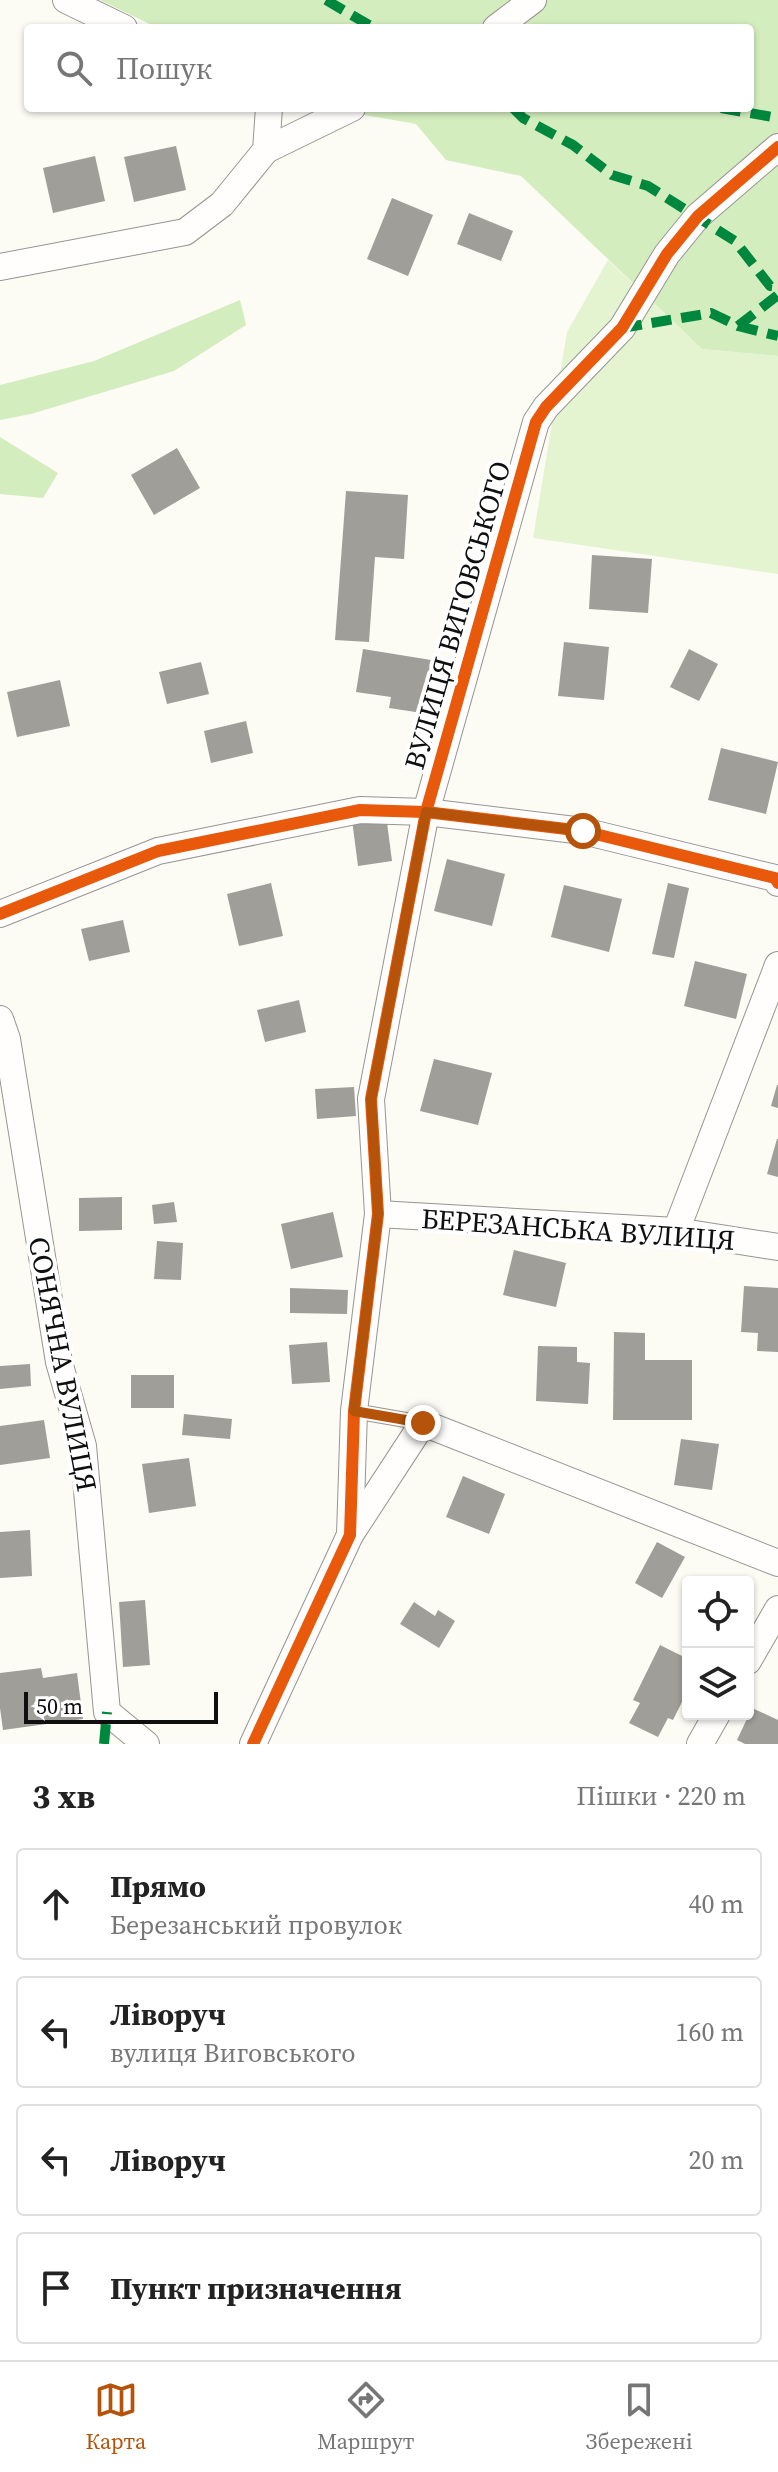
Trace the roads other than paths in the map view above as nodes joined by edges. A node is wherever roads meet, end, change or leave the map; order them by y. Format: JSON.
{"nodes":[{"id":1,"x":66,"y":0,"type":"edge"},
{"id":2,"x":533,"y":0,"type":"edge"},
{"id":3,"x":116,"y":24,"type":"edge"},
{"id":4,"x":501,"y":24,"type":"edge"},
{"id":5,"x":269,"y":112,"type":"edge"},
{"id":6,"x":344,"y":112,"type":"edge"},
{"id":7,"x":778,"y":147,"type":"edge"},
{"id":8,"x":266,"y":150,"type":"junction"},
{"id":9,"x":0,"y":267,"type":"edge"},
{"id":10,"x":426,"y":812,"type":"junction"},
{"id":11,"x":778,"y":883,"type":"edge"},
{"id":12,"x":0,"y":914,"type":"edge"},
{"id":13,"x":778,"y":965,"type":"edge"},
{"id":14,"x":0,"y":1019,"type":"edge"},
{"id":15,"x":378,"y":1214,"type":"junction"},
{"id":16,"x":676,"y":1231,"type":"junction"},
{"id":17,"x":778,"y":1247,"type":"edge"},
{"id":18,"x":354,"y":1411,"type":"junction"},
{"id":19,"x":423,"y":1423,"type":"junction"},
{"id":20,"x":350,"y":1535,"type":"junction"},
{"id":21,"x":778,"y":1563,"type":"edge"},
{"id":22,"x":778,"y":1609,"type":"edge"},
{"id":23,"x":754,"y":1651,"type":"edge"},
{"id":24,"x":714,"y":1720,"type":"edge"},
{"id":25,"x":146,"y":1744,"type":"edge"},
{"id":26,"x":253,"y":1744,"type":"edge"},
{"id":27,"x":700,"y":1744,"type":"edge"}],
"edges":[{"from":1,"to":3,"type":"street"},
{"from":2,"to":4,"type":"street"},
{"from":5,"to":8,"type":"street"},
{"from":6,"to":8,"type":"street"},
{"from":7,"to":10,"type":"street","name":"ВУЛИЦЯ ВИГОВСЬКОГО"},
{"from":8,"to":9,"type":"street"},
{"from":10,"to":11,"type":"street"},
{"from":10,"to":12,"type":"street"},
{"from":10,"to":15,"type":"street","name":"ВУЛИЦЯ ВИГОВСЬКОГО"},
{"from":13,"to":16,"type":"street"},
{"from":14,"to":25,"type":"street","name":"СОНЯЧНА ВУЛИЦЯ"},
{"from":15,"to":16,"type":"street","name":"БЕРЕЗАНСЬКА ВУЛИЦЯ"},
{"from":15,"to":18,"type":"street","name":"ВУЛИЦЯ ВИГОВСЬКОГО"},
{"from":16,"to":17,"type":"street","name":"БЕРЕЗАНСЬКА ВУЛИЦЯ"},
{"from":18,"to":19,"type":"lane"},
{"from":18,"to":20,"type":"street","name":"ВУЛИЦЯ ВИГОВСЬКОГО"},
{"from":19,"to":20,"type":"street"},
{"from":19,"to":21,"type":"street"},
{"from":20,"to":26,"type":"street","name":"ВУЛИЦЯ ВИГОВСЬКОГО"},
{"from":22,"to":23,"type":"street"},
{"from":24,"to":27,"type":"street"}]}
